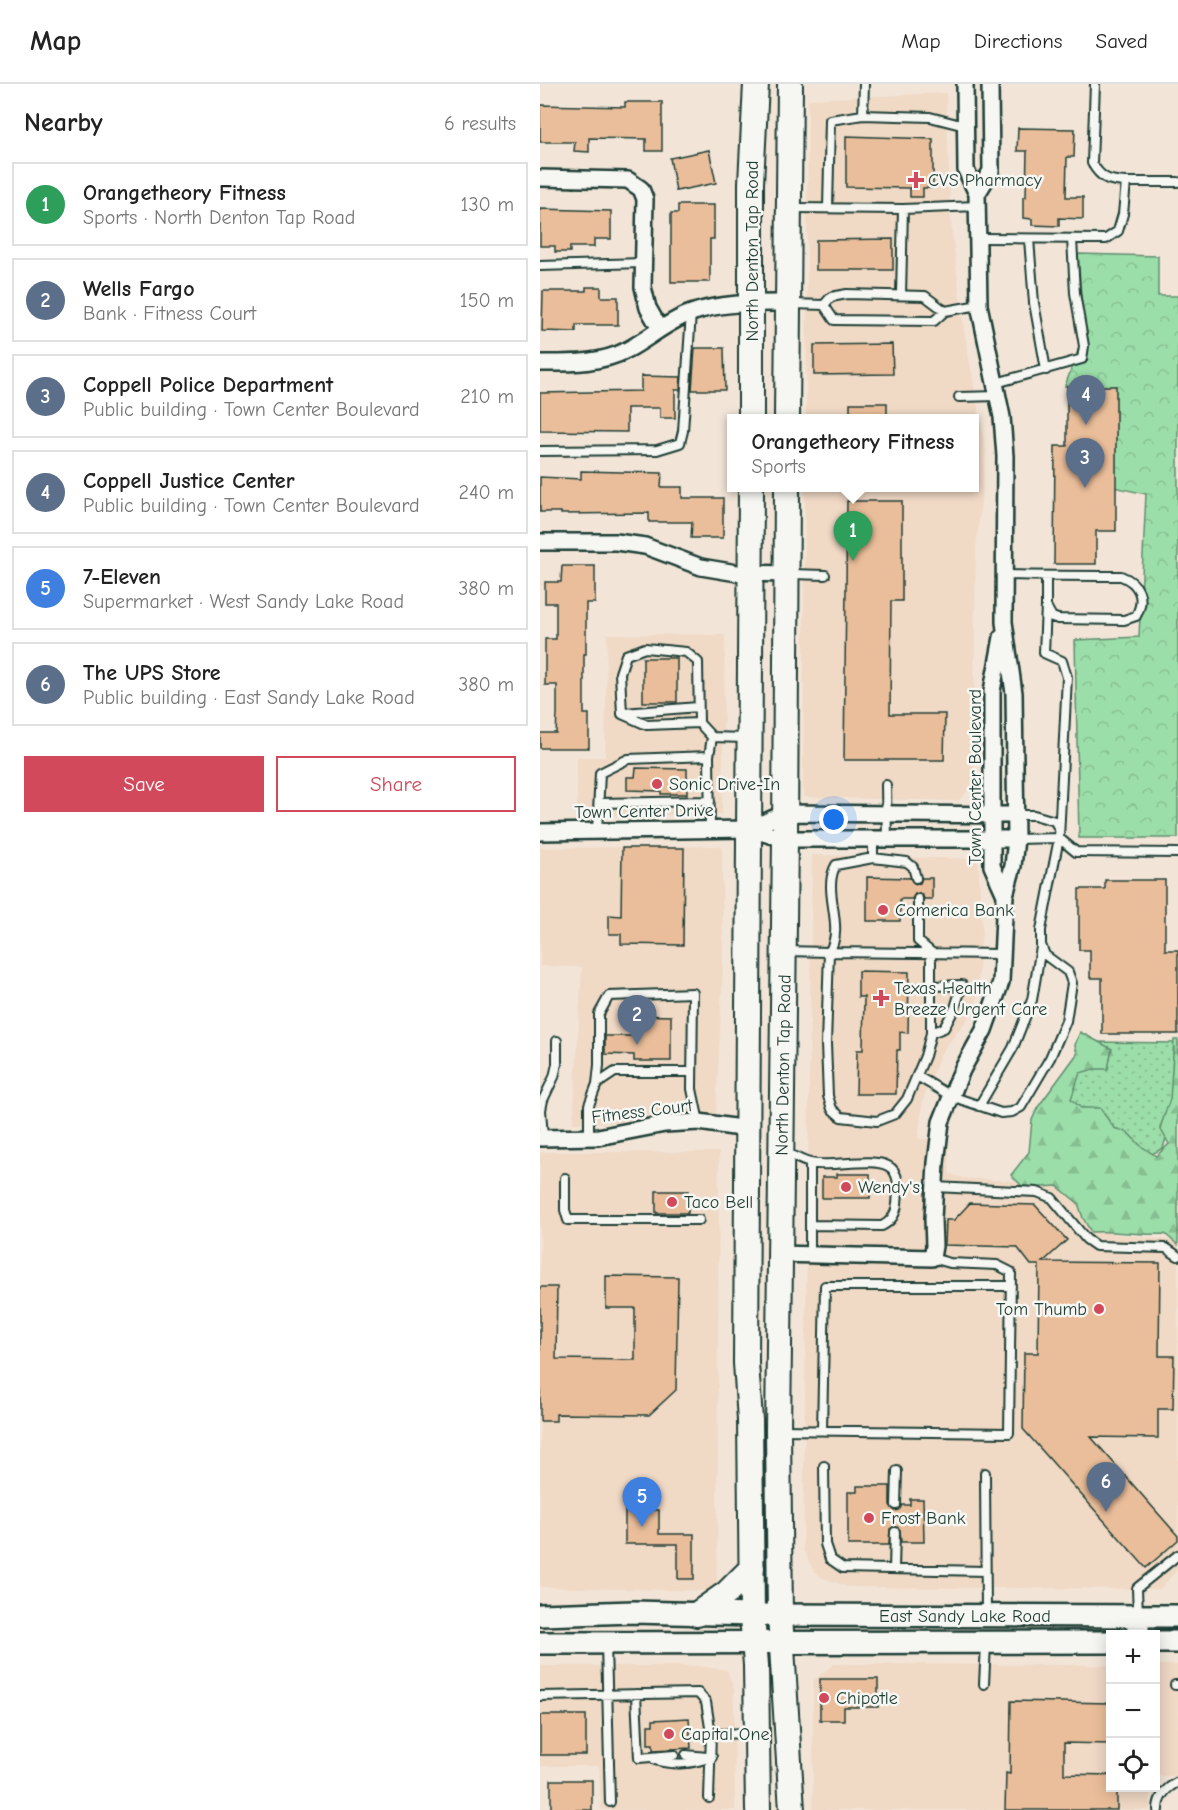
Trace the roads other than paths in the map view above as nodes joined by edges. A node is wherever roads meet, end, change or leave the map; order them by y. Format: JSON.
{"nodes":[{"id":1,"x":756,"y":84,"type":"edge"},
{"id":2,"x":790,"y":84,"type":"edge"},
{"id":3,"x":864,"y":84,"type":"edge"},
{"id":4,"x":965,"y":84,"type":"edge"},
{"id":5,"x":990,"y":84,"type":"edge"},
{"id":6,"x":1095,"y":84,"type":"edge"},
{"id":7,"x":863,"y":115,"type":"junction"},
{"id":8,"x":965,"y":126,"type":"junction"},
{"id":9,"x":540,"y":178,"type":"edge"},
{"id":10,"x":1126,"y":182,"type":"junction"},
{"id":11,"x":1178,"y":182,"type":"edge"},
{"id":12,"x":977,"y":200,"type":"junction"},
{"id":13,"x":788,"y":208,"type":"junction"},
{"id":14,"x":828,"y":208,"type":"junction"},
{"id":15,"x":903,"y":209,"type":"junction"},
{"id":16,"x":978,"y":238,"type":"junction"},
{"id":17,"x":1029,"y":238,"type":"junction"},
{"id":18,"x":1072,"y":239,"type":"junction"},
{"id":19,"x":644,"y":263,"type":"junction"},
{"id":20,"x":540,"y":266,"type":"edge"},
{"id":21,"x":901,"y":296,"type":"junction"},
{"id":22,"x":751,"y":303,"type":"junction"},
{"id":23,"x":788,"y":303,"type":"junction"},
{"id":24,"x":825,"y":305,"type":"junction"},
{"id":25,"x":979,"y":305,"type":"junction"},
{"id":26,"x":945,"y":311,"type":"junction"},
{"id":27,"x":691,"y":313,"type":"junction"},
{"id":28,"x":660,"y":329,"type":"junction"},
{"id":29,"x":540,"y":363,"type":"edge"},
{"id":30,"x":1046,"y":370,"type":"junction"},
{"id":31,"x":998,"y":390,"type":"junction"},
{"id":32,"x":959,"y":397,"type":"dead end"},
{"id":33,"x":751,"y":414,"type":"edge"},
{"id":34,"x":787,"y":414,"type":"edge"},
{"id":35,"x":540,"y":451,"type":"edge"},
{"id":36,"x":751,"y":492,"type":"edge"},
{"id":37,"x":787,"y":492,"type":"edge"},
{"id":38,"x":540,"y":542,"type":"edge"},
{"id":39,"x":751,"y":573,"type":"junction"},
{"id":40,"x":786,"y":574,"type":"junction"},
{"id":41,"x":825,"y":575,"type":"dead end"},
{"id":42,"x":1005,"y":575,"type":"junction"},
{"id":43,"x":1046,"y":576,"type":"junction"},
{"id":44,"x":1046,"y":606,"type":"junction"},
{"id":45,"x":1004,"y":621,"type":"junction"},
{"id":46,"x":698,"y":707,"type":"junction"},
{"id":47,"x":622,"y":714,"type":"junction"},
{"id":48,"x":699,"y":723,"type":"junction"},
{"id":49,"x":712,"y":737,"type":"junction"},
{"id":50,"x":750,"y":738,"type":"junction"},
{"id":51,"x":709,"y":756,"type":"junction"},
{"id":52,"x":886,"y":785,"type":"dead end"},
{"id":53,"x":710,"y":801,"type":"junction"},
{"id":54,"x":598,"y":803,"type":"junction"},
{"id":55,"x":785,"y":813,"type":"junction"},
{"id":56,"x":886,"y":814,"type":"junction"},
{"id":57,"x":992,"y":814,"type":"junction"},
{"id":58,"x":1016,"y":815,"type":"junction"},
{"id":59,"x":749,"y":829,"type":"junction"},
{"id":60,"x":710,"y":830,"type":"junction"},
{"id":61,"x":597,"y":831,"type":"junction"},
{"id":62,"x":540,"y":832,"type":"edge"},
{"id":63,"x":1059,"y":838,"type":"junction"},
{"id":64,"x":785,"y":839,"type":"junction"},
{"id":65,"x":880,"y":839,"type":"junction"},
{"id":66,"x":992,"y":839,"type":"junction"},
{"id":67,"x":1016,"y":839,"type":"junction"},
{"id":68,"x":1178,"y":853,"type":"edge"},
{"id":69,"x":873,"y":858,"type":"junction"},
{"id":70,"x":916,"y":878,"type":"dead end"},
{"id":71,"x":1005,"y":895,"type":"junction"},
{"id":72,"x":918,"y":899,"type":"dead end"},
{"id":73,"x":1041,"y":946,"type":"junction"},
{"id":74,"x":784,"y":951,"type":"junction"},
{"id":75,"x":829,"y":952,"type":"junction"},
{"id":76,"x":931,"y":952,"type":"junction"},
{"id":77,"x":1003,"y":954,"type":"junction"},
{"id":78,"x":931,"y":986,"type":"junction"},
{"id":79,"x":931,"y":1033,"type":"junction"},
{"id":80,"x":557,"y":1041,"type":"dead end"},
{"id":81,"x":692,"y":1072,"type":"junction"},
{"id":82,"x":917,"y":1076,"type":"junction"},
{"id":83,"x":540,"y":1081,"type":"edge"},
{"id":84,"x":597,"y":1084,"type":"junction"},
{"id":85,"x":548,"y":1088,"type":"junction"},
{"id":86,"x":951,"y":1095,"type":"junction"},
{"id":87,"x":979,"y":1106,"type":"junction"},
{"id":88,"x":699,"y":1122,"type":"junction"},
{"id":89,"x":589,"y":1137,"type":"junction"},
{"id":90,"x":747,"y":1137,"type":"junction"},
{"id":91,"x":541,"y":1138,"type":"edge"},
{"id":92,"x":782,"y":1151,"type":"junction"},
{"id":93,"x":810,"y":1163,"type":"junction"},
{"id":94,"x":565,"y":1178,"type":"dead end"},
{"id":95,"x":935,"y":1186,"type":"junction"},
{"id":96,"x":699,"y":1220,"type":"dead end"},
{"id":97,"x":810,"y":1225,"type":"junction"},
{"id":98,"x":746,"y":1253,"type":"junction"},
{"id":99,"x":779,"y":1254,"type":"junction"},
{"id":100,"x":810,"y":1255,"type":"junction"},
{"id":101,"x":1178,"y":1257,"type":"edge"},
{"id":102,"x":932,"y":1258,"type":"junction"},
{"id":103,"x":1011,"y":1286,"type":"junction"},
{"id":104,"x":778,"y":1374,"type":"junction"},
{"id":105,"x":778,"y":1430,"type":"junction"},
{"id":106,"x":822,"y":1430,"type":"junction"},
{"id":107,"x":824,"y":1466,"type":"dead end"},
{"id":108,"x":897,"y":1471,"type":"dead end"},
{"id":109,"x":985,"y":1473,"type":"dead end"},
{"id":110,"x":896,"y":1505,"type":"dead end"},
{"id":111,"x":895,"y":1532,"type":"dead end"},
{"id":112,"x":1178,"y":1556,"type":"edge"},
{"id":113,"x":752,"y":1568,"type":"junction"},
{"id":114,"x":894,"y":1569,"type":"junction"},
{"id":115,"x":985,"y":1571,"type":"junction"},
{"id":116,"x":696,"y":1614,"type":"junction"},
{"id":117,"x":540,"y":1615,"type":"edge"},
{"id":118,"x":753,"y":1615,"type":"junction"},
{"id":119,"x":780,"y":1615,"type":"junction"},
{"id":120,"x":986,"y":1616,"type":"junction"},
{"id":121,"x":1047,"y":1616,"type":"junction"},
{"id":122,"x":1178,"y":1616,"type":"edge"},
{"id":123,"x":1138,"y":1625,"type":"edge"},
{"id":124,"x":754,"y":1642,"type":"junction"},
{"id":125,"x":781,"y":1642,"type":"junction"},
{"id":126,"x":981,"y":1642,"type":"junction"},
{"id":127,"x":1106,"y":1642,"type":"edge"},
{"id":128,"x":1160,"y":1642,"type":"edge"},
{"id":129,"x":1178,"y":1642,"type":"edge"},
{"id":130,"x":540,"y":1643,"type":"edge"},
{"id":131,"x":606,"y":1643,"type":"junction"},
{"id":132,"x":984,"y":1684,"type":"dead end"},
{"id":133,"x":636,"y":1694,"type":"junction"},
{"id":134,"x":540,"y":1696,"type":"edge"},
{"id":135,"x":607,"y":1696,"type":"junction"},
{"id":136,"x":757,"y":1733,"type":"junction"},
{"id":137,"x":711,"y":1734,"type":"junction"},
{"id":138,"x":674,"y":1755,"type":"dead end"},
{"id":139,"x":686,"y":1755,"type":"dead end"},
{"id":140,"x":712,"y":1757,"type":"junction"},
{"id":141,"x":650,"y":1758,"type":"junction"},
{"id":142,"x":1178,"y":1782,"type":"edge"},
{"id":143,"x":709,"y":1798,"type":"dead end"},
{"id":144,"x":610,"y":1802,"type":"dead end"},
{"id":145,"x":758,"y":1810,"type":"edge"},
{"id":146,"x":792,"y":1810,"type":"edge"},
{"id":147,"x":1158,"y":1810,"type":"edge"}],
"edges":[{"from":1,"to":22,"type":"main road","name":"North Denton Tap Road"},
{"from":2,"to":13,"type":"main road","name":"North Denton Tap Road"},
{"from":3,"to":7,"type":"lane"},
{"from":4,"to":8,"type":"street","name":"Town Center Boulevard"},
{"from":5,"to":12,"type":"street","name":"Town Center Boulevard"},
{"from":6,"to":10,"type":"lane"},
{"from":7,"to":8,"type":"lane"},
{"from":7,"to":14,"type":"lane"},
{"from":8,"to":12,"type":"street","name":"Town Center Boulevard"},
{"from":9,"to":19,"type":"street"},
{"from":10,"to":11,"type":"lane"},
{"from":10,"to":18,"type":"lane"},
{"from":12,"to":15,"type":"lane"},
{"from":12,"to":16,"type":"street","name":"Town Center Boulevard"},
{"from":13,"to":14,"type":"lane"},
{"from":13,"to":23,"type":"main road","name":"North Denton Tap Road"},
{"from":14,"to":15,"type":"lane"},
{"from":15,"to":21,"type":"lane"},
{"from":16,"to":17,"type":"lane"},
{"from":16,"to":25,"type":"street","name":"Town Center Boulevard"},
{"from":17,"to":18,"type":"lane"},
{"from":17,"to":30,"type":"lane"},
{"from":18,"to":30,"type":"lane"},
{"from":19,"to":20,"type":"lane"},
{"from":19,"to":28,"type":"street"},
{"from":21,"to":24,"type":"lane"},
{"from":21,"to":26,"type":"lane"},
{"from":22,"to":23,"type":"street"},
{"from":22,"to":27,"type":"street"},
{"from":22,"to":33,"type":"main road","name":"North Denton Tap Road"},
{"from":23,"to":24,"type":"lane"},
{"from":23,"to":34,"type":"main road","name":"North Denton Tap Road"},
{"from":24,"to":26,"type":"lane"},
{"from":25,"to":26,"type":"lane"},
{"from":25,"to":31,"type":"street","name":"Town Center Boulevard"},
{"from":27,"to":28,"type":"street"},
{"from":27,"to":35,"type":"lane"},
{"from":28,"to":29,"type":"street"},
{"from":30,"to":31,"type":"lane"},
{"from":31,"to":32,"type":"lane"},
{"from":31,"to":42,"type":"street","name":"Town Center Boulevard"},
{"from":36,"to":39,"type":"main road","name":"North Denton Tap Road"},
{"from":37,"to":40,"type":"main road","name":"North Denton Tap Road"},
{"from":38,"to":39,"type":"street"},
{"from":39,"to":40,"type":"street"},
{"from":39,"to":50,"type":"main road","name":"North Denton Tap Road"},
{"from":40,"to":41,"type":"lane"},
{"from":40,"to":55,"type":"main road","name":"North Denton Tap Road"},
{"from":42,"to":43,"type":"lane"},
{"from":42,"to":45,"type":"street","name":"Town Center Boulevard"},
{"from":43,"to":44,"type":"lane"},
{"from":43,"to":44,"type":"lane"},
{"from":44,"to":63,"type":"lane"},
{"from":45,"to":57,"type":"street","name":"Town Center Boulevard"},
{"from":45,"to":58,"type":"street","name":"Town Center Boulevard"},
{"from":46,"to":47,"type":"lane"},
{"from":46,"to":47,"type":"lane"},
{"from":46,"to":48,"type":"lane"},
{"from":47,"to":48,"type":"lane"},
{"from":48,"to":49,"type":"lane"},
{"from":49,"to":50,"type":"lane"},
{"from":49,"to":51,"type":"lane"},
{"from":50,"to":59,"type":"main road","name":"North Denton Tap Road"},
{"from":51,"to":53,"type":"lane"},
{"from":51,"to":54,"type":"lane"},
{"from":52,"to":56,"type":"lane"},
{"from":53,"to":54,"type":"lane"},
{"from":53,"to":60,"type":"lane"},
{"from":54,"to":61,"type":"lane"},
{"from":55,"to":56,"type":"street","name":"Town Center Drive"},
{"from":55,"to":59,"type":"street","name":"Town Center Drive"},
{"from":55,"to":64,"type":"main road","name":"North Denton Tap Road"},
{"from":56,"to":57,"type":"street","name":"Town Center Drive"},
{"from":56,"to":65,"type":"lane"},
{"from":57,"to":58,"type":"street","name":"Town Center Drive"},
{"from":57,"to":66,"type":"street","name":"Town Center Boulevard"},
{"from":58,"to":63,"type":"lane"},
{"from":58,"to":67,"type":"street","name":"Town Center Boulevard"},
{"from":59,"to":60,"type":"street","name":"Town Center Drive"},
{"from":59,"to":64,"type":"street","name":"Town Center Drive"},
{"from":59,"to":90,"type":"main road","name":"North Denton Tap Road"},
{"from":60,"to":61,"type":"street","name":"Town Center Drive"},
{"from":61,"to":62,"type":"street","name":"Town Center Drive"},
{"from":63,"to":67,"type":"lane"},
{"from":63,"to":68,"type":"lane"},
{"from":63,"to":73,"type":"lane"},
{"from":64,"to":65,"type":"street","name":"Town Center Drive"},
{"from":64,"to":74,"type":"main road","name":"North Denton Tap Road"},
{"from":65,"to":66,"type":"street","name":"Town Center Drive"},
{"from":65,"to":69,"type":"lane"},
{"from":66,"to":67,"type":"street","name":"Town Center Drive"},
{"from":66,"to":71,"type":"street","name":"Town Center Boulevard"},
{"from":67,"to":71,"type":"street","name":"Town Center Boulevard"},
{"from":69,"to":70,"type":"lane"},
{"from":69,"to":75,"type":"lane"},
{"from":71,"to":77,"type":"street","name":"Town Center Boulevard"},
{"from":72,"to":76,"type":"lane"},
{"from":73,"to":87,"type":"lane"},
{"from":73,"to":87,"type":"lane"},
{"from":74,"to":75,"type":"lane"},
{"from":74,"to":92,"type":"main road","name":"North Denton Tap Road"},
{"from":75,"to":76,"type":"lane"},
{"from":75,"to":82,"type":"lane"},
{"from":76,"to":77,"type":"lane"},
{"from":76,"to":78,"type":"lane"},
{"from":77,"to":86,"type":"street","name":"Town Center Boulevard"},
{"from":78,"to":79,"type":"lane"},
{"from":78,"to":79,"type":"lane"},
{"from":79,"to":82,"type":"lane"},
{"from":80,"to":85,"type":"lane"},
{"from":81,"to":84,"type":"lane"},
{"from":81,"to":84,"type":"lane"},
{"from":81,"to":88,"type":"lane"},
{"from":82,"to":86,"type":"lane"},
{"from":83,"to":85,"type":"lane"},
{"from":84,"to":89,"type":"lane"},
{"from":85,"to":91,"type":"lane"},
{"from":86,"to":87,"type":"lane"},
{"from":86,"to":95,"type":"street","name":"Town Center Boulevard"},
{"from":88,"to":89,"type":"street","name":"Fitness Court"},
{"from":88,"to":90,"type":"street","name":"Fitness Court"},
{"from":89,"to":91,"type":"street","name":"Fitness Court"},
{"from":90,"to":98,"type":"main road","name":"North Denton Tap Road"},
{"from":90,"to":99,"type":"main road"},
{"from":92,"to":93,"type":"lane"},
{"from":92,"to":99,"type":"main road","name":"North Denton Tap Road"},
{"from":93,"to":97,"type":"lane"},
{"from":93,"to":97,"type":"lane"},
{"from":94,"to":96,"type":"lane"},
{"from":95,"to":101,"type":"lane"},
{"from":95,"to":102,"type":"street","name":"Town Center Boulevard"},
{"from":97,"to":100,"type":"lane"},
{"from":98,"to":104,"type":"main road"},
{"from":98,"to":113,"type":"main road","name":"North Denton Tap Road"},
{"from":99,"to":100,"type":"street"},
{"from":99,"to":104,"type":"main road","name":"North Denton Tap Road"},
{"from":100,"to":102,"type":"street"},
{"from":102,"to":103,"type":"lane"},
{"from":103,"to":106,"type":"lane"},
{"from":103,"to":106,"type":"lane"},
{"from":104,"to":105,"type":"main road","name":"North Denton Tap Road"},
{"from":105,"to":106,"type":"lane"},
{"from":105,"to":119,"type":"main road","name":"North Denton Tap Road"},
{"from":107,"to":114,"type":"lane"},
{"from":108,"to":110,"type":"lane"},
{"from":109,"to":115,"type":"lane"},
{"from":111,"to":114,"type":"lane"},
{"from":112,"to":123,"type":"lane"},
{"from":113,"to":116,"type":"main road"},
{"from":113,"to":118,"type":"main road","name":"North Denton Tap Road"},
{"from":114,"to":115,"type":"lane"},
{"from":115,"to":120,"type":"lane"},
{"from":116,"to":117,"type":"main road","name":"East Sandy Lake Road"},
{"from":116,"to":118,"type":"main road","name":"East Sandy Lake Road"},
{"from":118,"to":119,"type":"main road","name":"East Sandy Lake Road"},
{"from":118,"to":124,"type":"main road","name":"North Denton Tap Road"},
{"from":119,"to":120,"type":"main road","name":"East Sandy Lake Road"},
{"from":119,"to":125,"type":"main road","name":"North Denton Tap Road"},
{"from":120,"to":121,"type":"main road","name":"East Sandy Lake Road"},
{"from":121,"to":123,"type":"main road","name":"East Sandy Lake Road"},
{"from":121,"to":126,"type":"main road"},
{"from":122,"to":123,"type":"main road","name":"East Sandy Lake Road"},
{"from":124,"to":125,"type":"main road","name":"East Sandy Lake Road"},
{"from":124,"to":131,"type":"main road","name":"East Sandy Lake Road"},
{"from":124,"to":136,"type":"main road","name":"North Denton Tap Road"},
{"from":125,"to":126,"type":"main road","name":"East Sandy Lake Road"},
{"from":125,"to":146,"type":"main road","name":"North Denton Tap Road"},
{"from":126,"to":127,"type":"main road","name":"East Sandy Lake Road"},
{"from":126,"to":132,"type":"lane"},
{"from":128,"to":129,"type":"main road"},
{"from":130,"to":131,"type":"main road","name":"East Sandy Lake Road"},
{"from":131,"to":135,"type":"lane"},
{"from":133,"to":135,"type":"lane"},
{"from":133,"to":137,"type":"lane"},
{"from":133,"to":141,"type":"lane"},
{"from":134,"to":135,"type":"lane"},
{"from":135,"to":144,"type":"lane"},
{"from":136,"to":137,"type":"lane"},
{"from":136,"to":145,"type":"main road","name":"North Denton Tap Road"},
{"from":137,"to":140,"type":"lane"},
{"from":138,"to":141,"type":"lane"},
{"from":139,"to":140,"type":"lane"},
{"from":140,"to":141,"type":"lane"},
{"from":140,"to":143,"type":"lane"},
{"from":142,"to":147,"type":"lane"}]}
